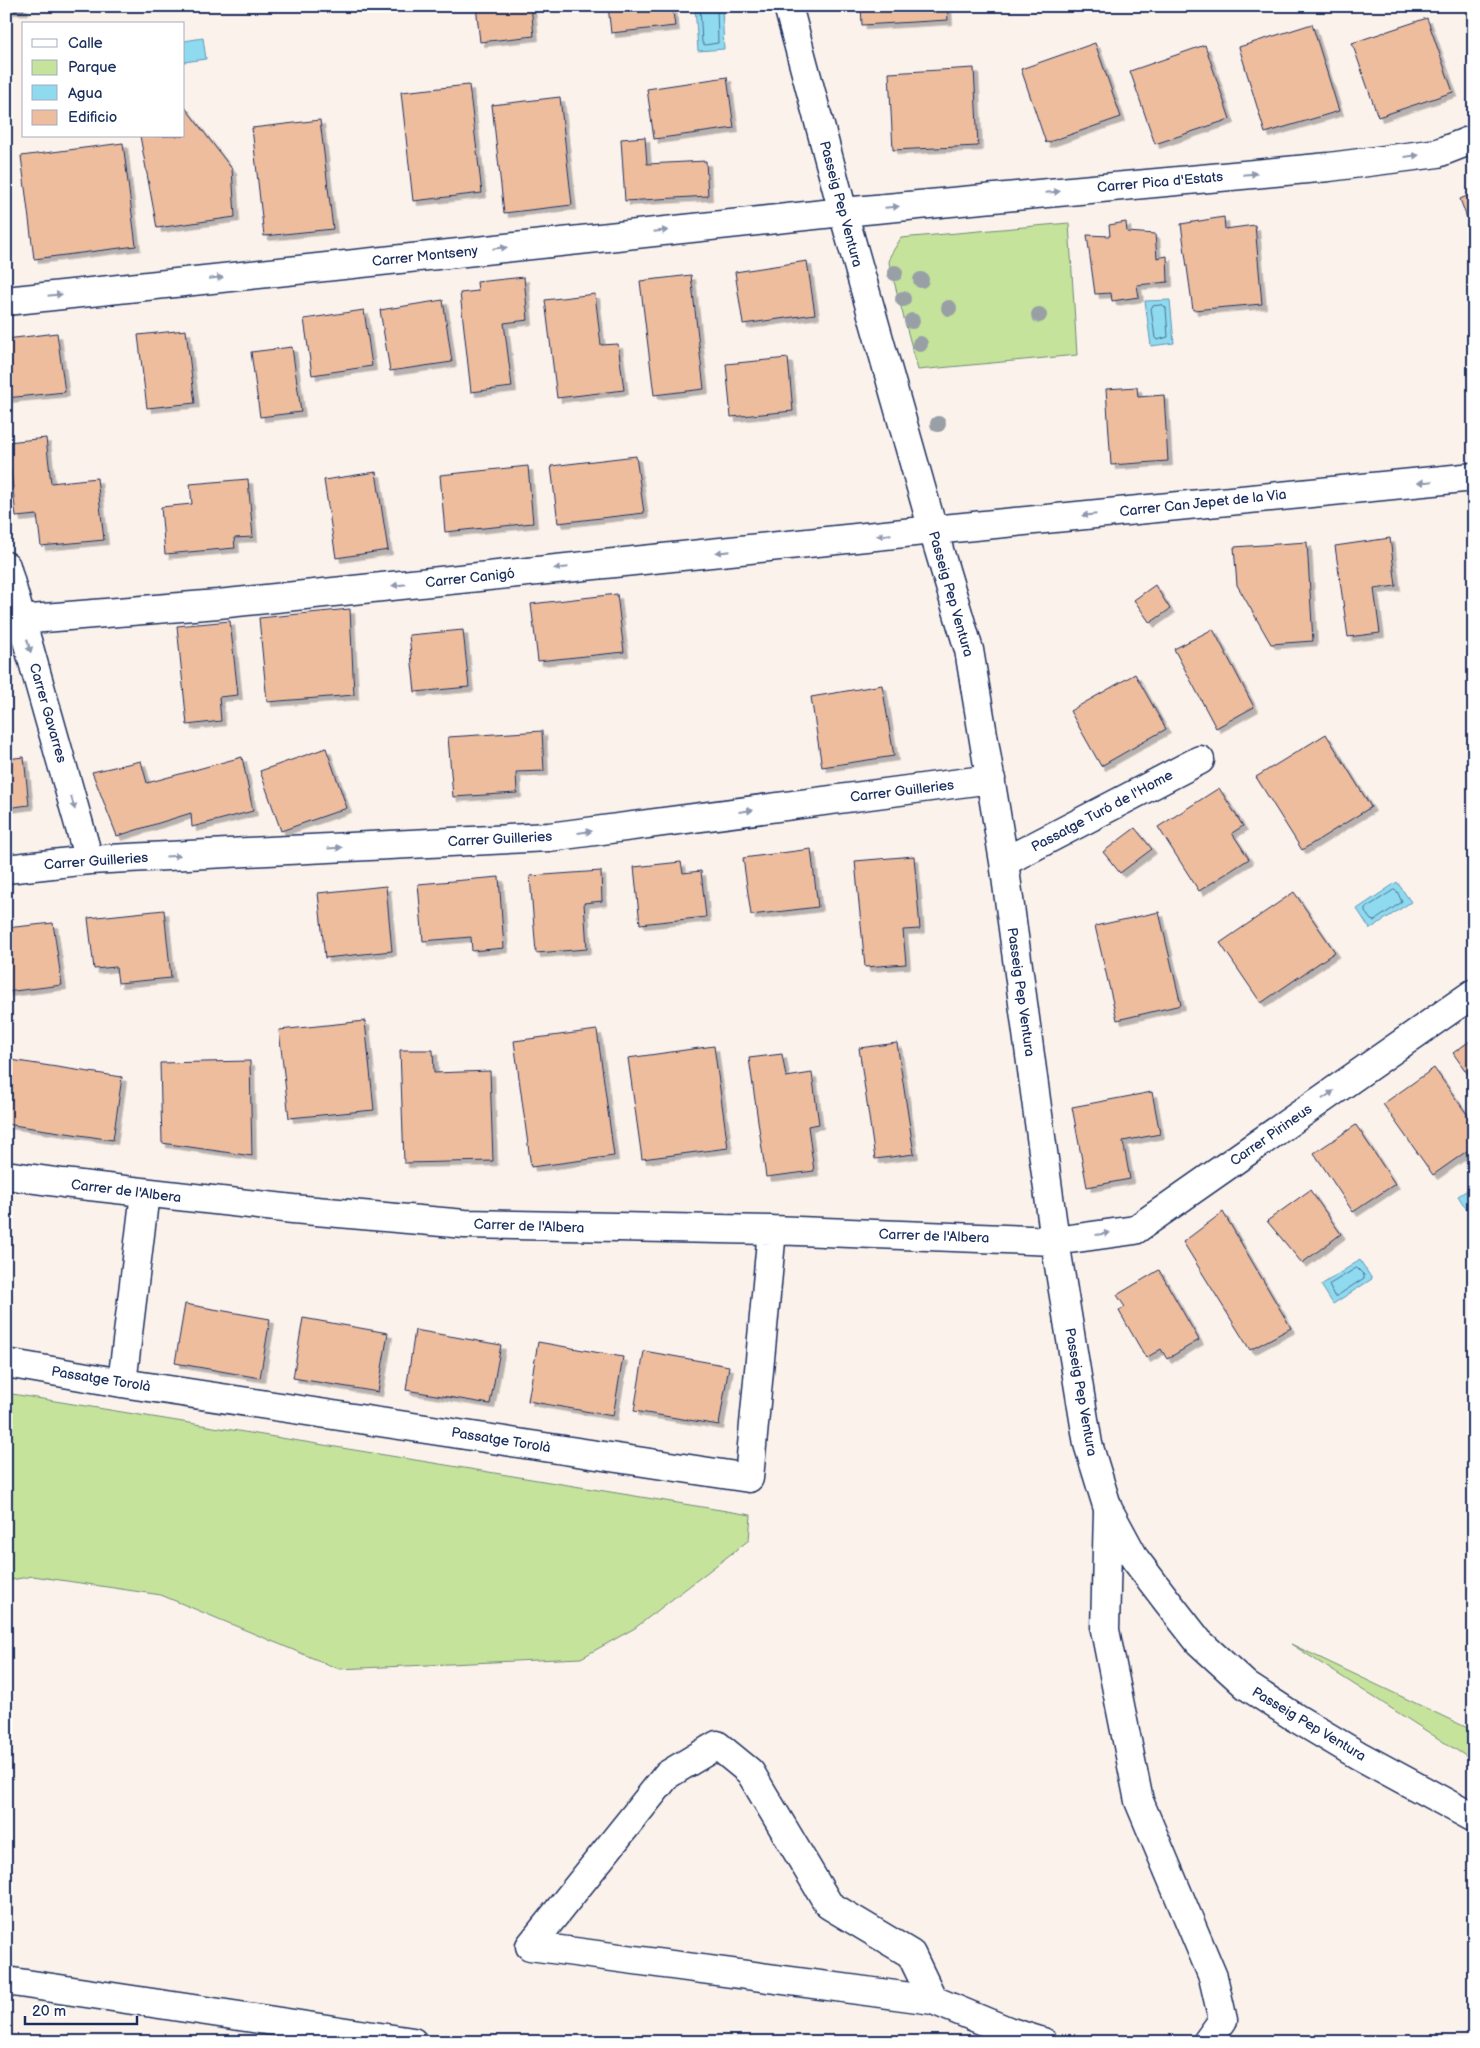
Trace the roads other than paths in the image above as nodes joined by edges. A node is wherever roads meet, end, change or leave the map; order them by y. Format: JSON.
{"nodes":[{"id":1,"x":788,"y":6,"type":"edge"},
{"id":2,"x":1474,"y":139,"type":"edge"},
{"id":3,"x":843,"y":212,"type":"junction"},
{"id":4,"x":6,"y":301,"type":"edge"},
{"id":5,"x":1474,"y":477,"type":"edge"},
{"id":6,"x":933,"y":530,"type":"junction"},
{"id":7,"x":6,"y":566,"type":"edge"},
{"id":8,"x":14,"y":620,"type":"edge"},
{"id":9,"x":1200,"y":760,"type":"dead end"},
{"id":10,"x":991,"y":779,"type":"junction"},
{"id":11,"x":89,"y":860,"type":"junction"},
{"id":12,"x":1004,"y":862,"type":"junction"},
{"id":13,"x":6,"y":869,"type":"edge"},
{"id":14,"x":1474,"y":993,"type":"edge"},
{"id":15,"x":6,"y":1175,"type":"edge"},
{"id":16,"x":145,"y":1193,"type":"junction"},
{"id":17,"x":772,"y":1230,"type":"junction"},
{"id":18,"x":1055,"y":1241,"type":"junction"},
{"id":19,"x":6,"y":1364,"type":"edge"},
{"id":20,"x":122,"y":1383,"type":"junction"},
{"id":21,"x":1108,"y":1509,"type":"junction"},
{"id":22,"x":1474,"y":1818,"type":"edge"},
{"id":23,"x":6,"y":1981,"type":"edge"},
{"id":24,"x":933,"y":2000,"type":"junction"},
{"id":25,"x":413,"y":2042,"type":"edge"},
{"id":26,"x":1043,"y":2042,"type":"edge"},
{"id":27,"x":1207,"y":2042,"type":"edge"}],
"edges":[{"from":1,"to":3,"type":"main road","name":"Passeig Pep Ventura"},
{"from":3,"to":2,"type":"main road","name":"Carrer Pica d'Estats","one_way":true},
{"from":4,"to":3,"type":"main road","name":"Carrer Montseny","one_way":true},
{"from":3,"to":6,"type":"main road","name":"Passeig Pep Ventura"},
{"from":5,"to":6,"type":"main road","name":"Carrer Can Jepet de la Via","one_way":true},
{"from":6,"to":8,"type":"main road","name":"Carrer Canigó","one_way":true},
{"from":6,"to":10,"type":"main road","name":"Passeig Pep Ventura"},
{"from":7,"to":8,"type":"main road","name":"Carrer Gavarres"},
{"from":8,"to":11,"type":"main road","name":"Carrer Gavarres","one_way":true},
{"from":9,"to":12,"type":"main road","name":"Passatge Turó de l'Home"},
{"from":11,"to":10,"type":"main road","name":"Carrer Guilleries","one_way":true},
{"from":10,"to":12,"type":"main road","name":"Passeig Pep Ventura"},
{"from":11,"to":13,"type":"main road","name":"Carrer Guilleries"},
{"from":12,"to":18,"type":"main road","name":"Passeig Pep Ventura"},
{"from":18,"to":14,"type":"main road","name":"Carrer Pirineus","one_way":true},
{"from":15,"to":16,"type":"main road","name":"Carrer de l'Albera"},
{"from":16,"to":17,"type":"main road","name":"Carrer de l'Albera"},
{"from":16,"to":20,"type":"main road"},
{"from":17,"to":18,"type":"main road","name":"Carrer de l'Albera"},
{"from":17,"to":20,"type":"main road","name":"Passatge Torolà"},
{"from":18,"to":21,"type":"main road","name":"Passeig Pep Ventura"},
{"from":19,"to":20,"type":"main road","name":"Passatge Torolà"},
{"from":21,"to":22,"type":"main road","name":"Passeig Pep Ventura"},
{"from":21,"to":27,"type":"main road"},
{"from":23,"to":25,"type":"main road"},
{"from":24,"to":24,"type":"main road"},
{"from":24,"to":26,"type":"main road"}]}
